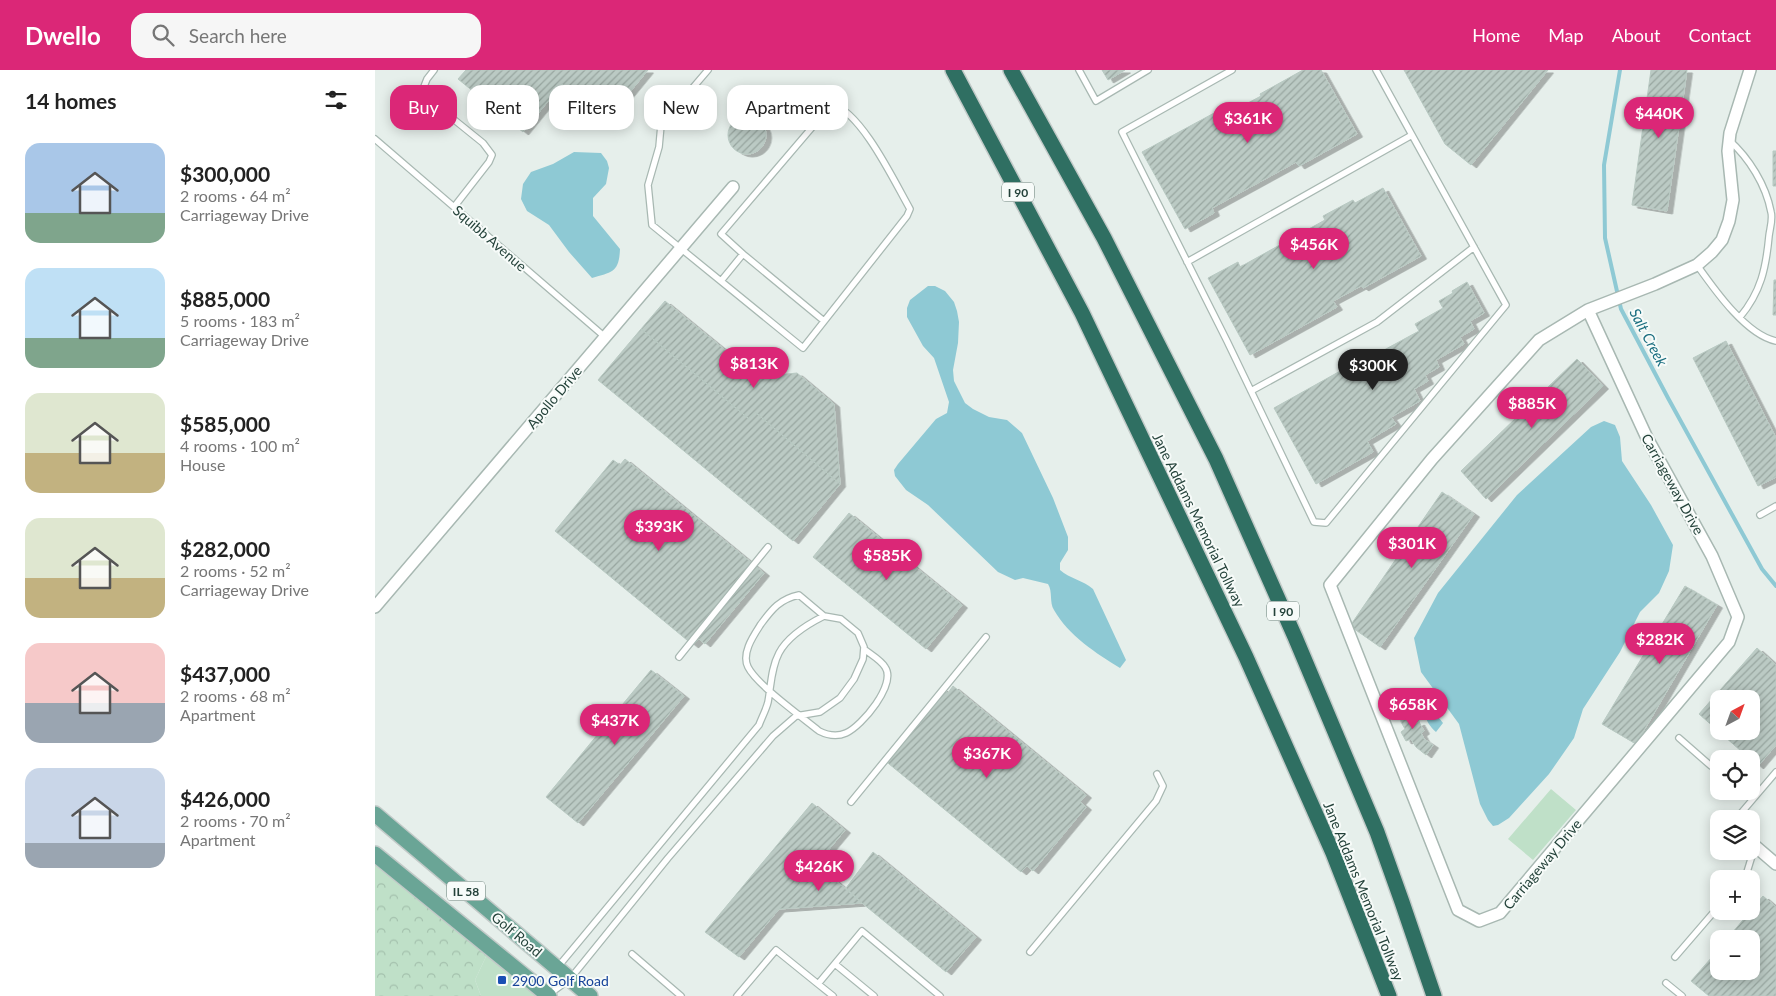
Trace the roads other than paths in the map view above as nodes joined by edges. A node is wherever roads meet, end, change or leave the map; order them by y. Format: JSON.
{"nodes":[{"id":1,"x":434,"y":70,"type":"edge"},
{"id":2,"x":708,"y":70,"type":"edge"},
{"id":3,"x":953,"y":70,"type":"edge"},
{"id":4,"x":1011,"y":70,"type":"edge"},
{"id":5,"x":1079,"y":70,"type":"edge"},
{"id":6,"x":1148,"y":70,"type":"edge"},
{"id":7,"x":1233,"y":70,"type":"edge"},
{"id":8,"x":1376,"y":70,"type":"edge"},
{"id":9,"x":1750,"y":70,"type":"edge"},
{"id":10,"x":1412,"y":135,"type":"junction"},
{"id":11,"x":375,"y":139,"type":"edge"},
{"id":12,"x":1729,"y":140,"type":"junction"},
{"id":13,"x":733,"y":187,"type":"dead end"},
{"id":14,"x":454,"y":207,"type":"junction"},
{"id":15,"x":1474,"y":247,"type":"junction"},
{"id":16,"x":681,"y":248,"type":"junction"},
{"id":17,"x":743,"y":254,"type":"junction"},
{"id":18,"x":1187,"y":262,"type":"junction"},
{"id":19,"x":1697,"y":265,"type":"junction"},
{"id":20,"x":721,"y":281,"type":"junction"},
{"id":21,"x":1587,"y":310,"type":"junction"},
{"id":22,"x":1740,"y":318,"type":"junction"},
{"id":23,"x":824,"y":321,"type":"junction"},
{"id":24,"x":605,"y":337,"type":"junction"},
{"id":25,"x":1776,"y":341,"type":"edge"},
{"id":26,"x":1251,"y":392,"type":"junction"},
{"id":27,"x":1776,"y":506,"type":"edge"},
{"id":28,"x":1760,"y":515,"type":"dead end"},
{"id":29,"x":768,"y":547,"type":"dead end"},
{"id":30,"x":375,"y":607,"type":"edge"},
{"id":31,"x":824,"y":616,"type":"junction"},
{"id":32,"x":986,"y":637,"type":"dead end"},
{"id":33,"x":864,"y":650,"type":"junction"},
{"id":34,"x":679,"y":657,"type":"dead end"},
{"id":35,"x":769,"y":690,"type":"junction"},
{"id":36,"x":799,"y":715,"type":"junction"},
{"id":37,"x":1679,"y":738,"type":"dead end"},
{"id":38,"x":1710,"y":765,"type":"edge"},
{"id":39,"x":1776,"y":772,"type":"edge"},
{"id":40,"x":1157,"y":774,"type":"dead end"},
{"id":41,"x":1760,"y":790,"type":"edge"},
{"id":42,"x":1752,"y":800,"type":"edge"},
{"id":43,"x":851,"y":802,"type":"dead end"},
{"id":44,"x":1743,"y":810,"type":"edge"},
{"id":45,"x":375,"y":814,"type":"edge"},
{"id":46,"x":1760,"y":851,"type":"edge"},
{"id":47,"x":375,"y":854,"type":"edge"},
{"id":48,"x":1776,"y":864,"type":"edge"},
{"id":49,"x":1710,"y":916,"type":"edge"},
{"id":50,"x":1030,"y":952,"type":"dead end"},
{"id":51,"x":631,"y":954,"type":"dead end"},
{"id":52,"x":1675,"y":956,"type":"dead end"},
{"id":53,"x":835,"y":964,"type":"junction"},
{"id":54,"x":557,"y":968,"type":"junction"},
{"id":55,"x":570,"y":979,"type":"junction"},
{"id":56,"x":1666,"y":983,"type":"dead end"},
{"id":57,"x":818,"y":984,"type":"junction"},
{"id":58,"x":549,"y":996,"type":"edge"},
{"id":59,"x":590,"y":996,"type":"edge"},
{"id":60,"x":681,"y":996,"type":"edge"},
{"id":61,"x":737,"y":996,"type":"edge"},
{"id":62,"x":833,"y":996,"type":"edge"},
{"id":63,"x":874,"y":996,"type":"edge"},
{"id":64,"x":940,"y":996,"type":"edge"},
{"id":65,"x":1389,"y":996,"type":"edge"},
{"id":66,"x":1434,"y":996,"type":"edge"},
{"id":67,"x":1682,"y":996,"type":"edge"}],
"edges":[{"from":1,"to":14,"type":"lane"},
{"from":2,"to":16,"type":"lane"},
{"from":3,"to":65,"type":"highway","name":"Jane Addams Memorial Tollway","number":"I 90"},
{"from":4,"to":66,"type":"highway","name":"Jane Addams Memorial Tollway","number":"I 90"},
{"from":5,"to":6,"type":"lane"},
{"from":7,"to":18,"type":"lane"},
{"from":8,"to":10,"type":"lane"},
{"from":9,"to":12,"type":"street","name":"Carriageway Drive"},
{"from":10,"to":15,"type":"lane"},
{"from":10,"to":18,"type":"lane"},
{"from":11,"to":14,"type":"lane","name":"Squibb Avenue"},
{"from":12,"to":19,"type":"street","name":"Carriageway Drive"},
{"from":12,"to":22,"type":"lane"},
{"from":13,"to":16,"type":"street","name":"Apollo Drive"},
{"from":14,"to":24,"type":"lane","name":"Squibb Avenue"},
{"from":15,"to":26,"type":"lane"},
{"from":15,"to":26,"type":"lane"},
{"from":16,"to":20,"type":"lane"},
{"from":16,"to":24,"type":"street","name":"Apollo Drive"},
{"from":17,"to":20,"type":"lane"},
{"from":17,"to":23,"type":"lane"},
{"from":17,"to":23,"type":"lane"},
{"from":18,"to":26,"type":"lane"},
{"from":19,"to":21,"type":"street","name":"Carriageway Drive"},
{"from":19,"to":22,"type":"lane"},
{"from":20,"to":23,"type":"lane"},
{"from":21,"to":21,"type":"street","name":"Carriageway Drive"},
{"from":22,"to":25,"type":"lane"},
{"from":24,"to":30,"type":"street","name":"Apollo Drive"},
{"from":27,"to":28,"type":"lane"},
{"from":29,"to":34,"type":"lane"},
{"from":31,"to":33,"type":"lane"},
{"from":31,"to":35,"type":"lane"},
{"from":31,"to":35,"type":"lane"},
{"from":32,"to":43,"type":"lane"},
{"from":33,"to":36,"type":"lane"},
{"from":33,"to":36,"type":"lane"},
{"from":35,"to":36,"type":"lane"},
{"from":35,"to":54,"type":"lane"},
{"from":36,"to":55,"type":"lane"},
{"from":37,"to":38,"type":"lane"},
{"from":39,"to":41,"type":"lane"},
{"from":40,"to":50,"type":"lane"},
{"from":42,"to":44,"type":"lane"},
{"from":45,"to":54,"type":"main road","name":"Golf Road","number":"IL 58"},
{"from":46,"to":48,"type":"street"},
{"from":47,"to":58,"type":"main road","name":"Golf Road","number":"IL 58"},
{"from":49,"to":52,"type":"lane"},
{"from":51,"to":60,"type":"lane"},
{"from":53,"to":57,"type":"lane"},
{"from":53,"to":63,"type":"lane"},
{"from":53,"to":64,"type":"lane"},
{"from":54,"to":55,"type":"main road","name":"Golf Road","number":"IL 58"},
{"from":55,"to":58,"type":"lane"},
{"from":55,"to":59,"type":"main road","name":"Golf Road","number":"IL 58"},
{"from":56,"to":67,"type":"lane"},
{"from":57,"to":61,"type":"lane"},
{"from":57,"to":62,"type":"lane"}]}
